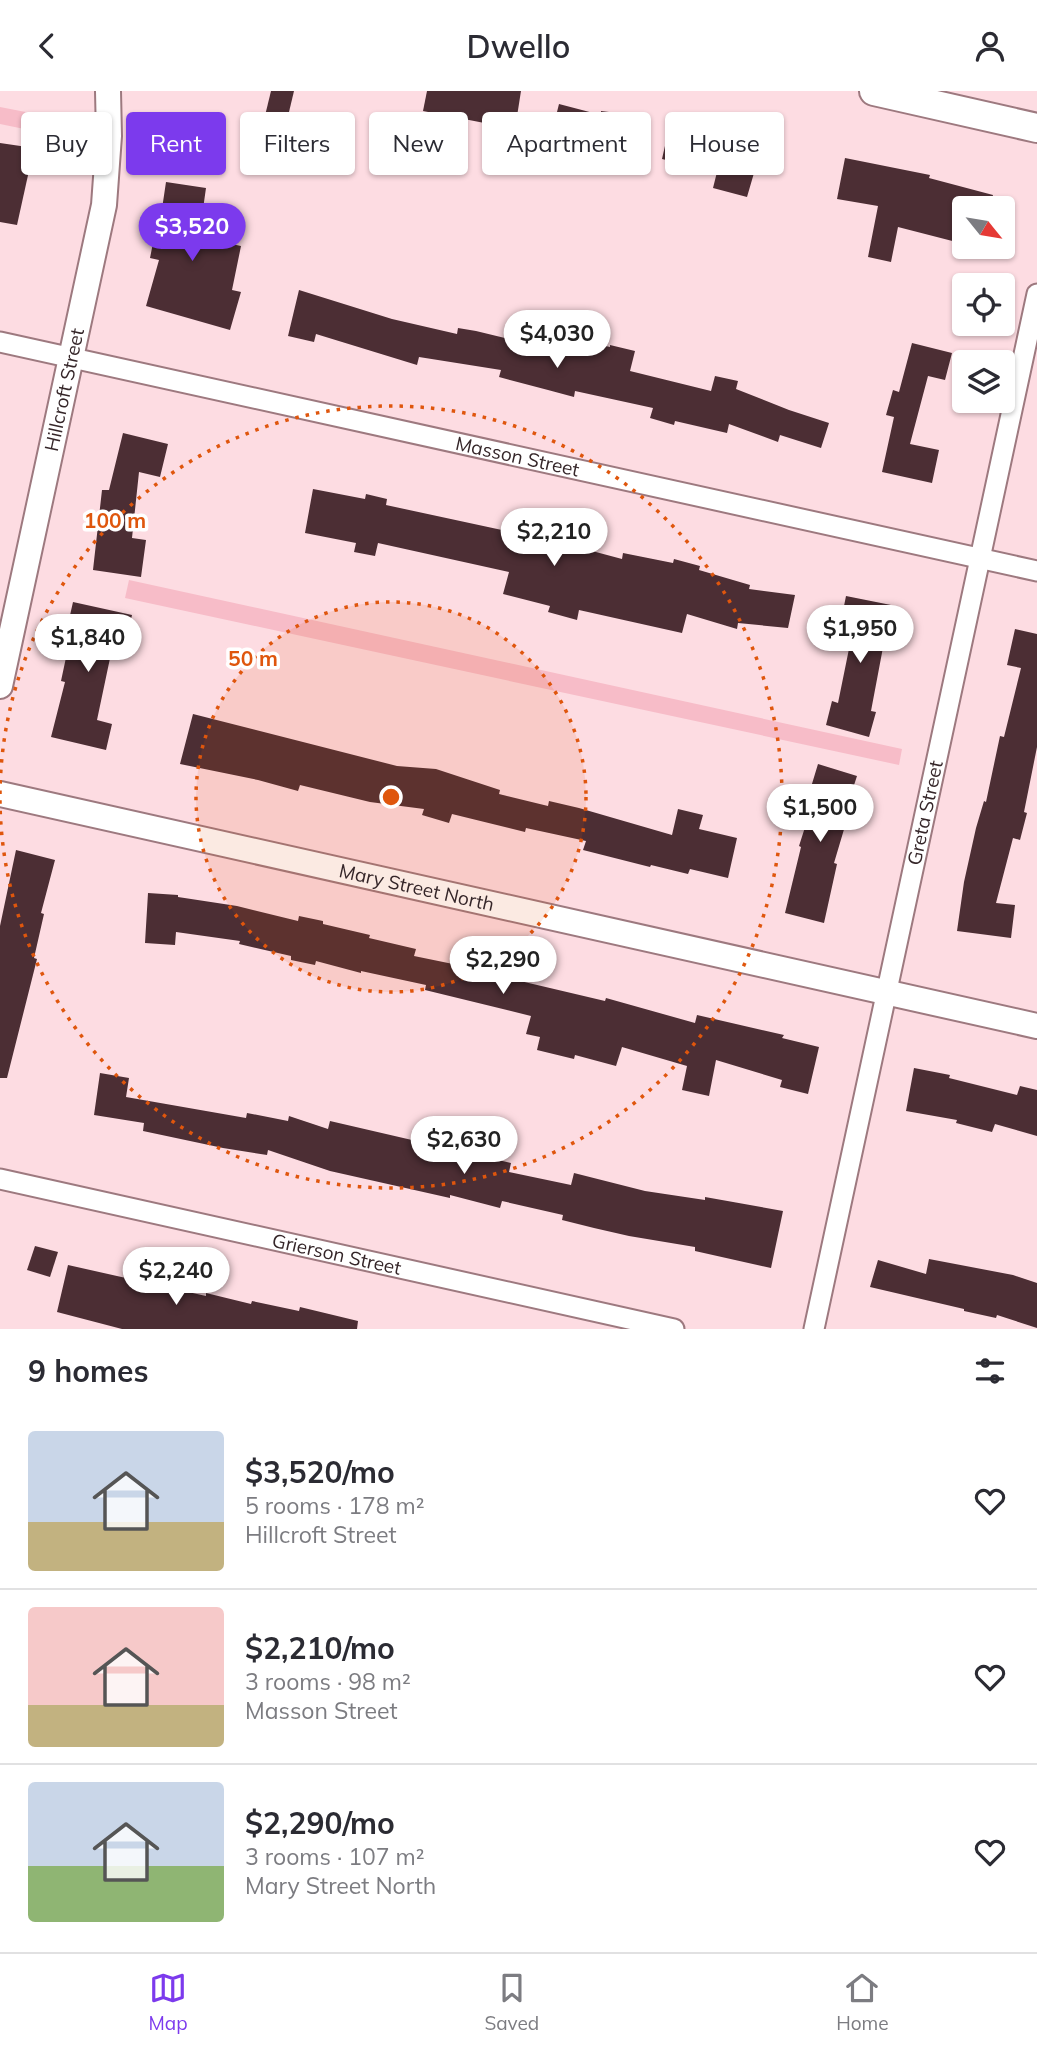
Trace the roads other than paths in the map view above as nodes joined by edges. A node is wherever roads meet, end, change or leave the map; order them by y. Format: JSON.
{"nodes":[{"id":1,"x":108,"y":91,"type":"edge"},
{"id":2,"x":874,"y":91,"type":"edge"},
{"id":3,"x":1037,"y":128,"type":"edge"},
{"id":4,"x":1037,"y":294,"type":"edge"},
{"id":5,"x":0,"y":342,"type":"edge"},
{"id":6,"x":72,"y":358,"type":"junction"},
{"id":7,"x":981,"y":559,"type":"junction"},
{"id":8,"x":1037,"y":571,"type":"edge"},
{"id":9,"x":0,"y":686,"type":"edge"},
{"id":10,"x":0,"y":795,"type":"edge"},
{"id":11,"x":884,"y":992,"type":"junction"},
{"id":12,"x":1037,"y":1026,"type":"edge"},
{"id":13,"x":0,"y":1179,"type":"edge"},
{"id":14,"x":674,"y":1329,"type":"edge"},
{"id":15,"x":814,"y":1329,"type":"edge"}],
"edges":[{"from":1,"to":6,"type":"street","name":"Hillcroft Street"},
{"from":2,"to":3,"type":"main road"},
{"from":4,"to":7,"type":"street","name":"Greta Street"},
{"from":5,"to":6,"type":"street","name":"Masson Street"},
{"from":6,"to":7,"type":"street","name":"Masson Street"},
{"from":6,"to":9,"type":"street","name":"Hillcroft Street"},
{"from":7,"to":8,"type":"street","name":"Masson Street"},
{"from":7,"to":11,"type":"street","name":"Greta Street"},
{"from":10,"to":11,"type":"street","name":"Mary Street North"},
{"from":11,"to":12,"type":"street","name":"Mary Street North"},
{"from":11,"to":15,"type":"street","name":"Greta Street"},
{"from":13,"to":14,"type":"street","name":"Grierson Street"}]}
